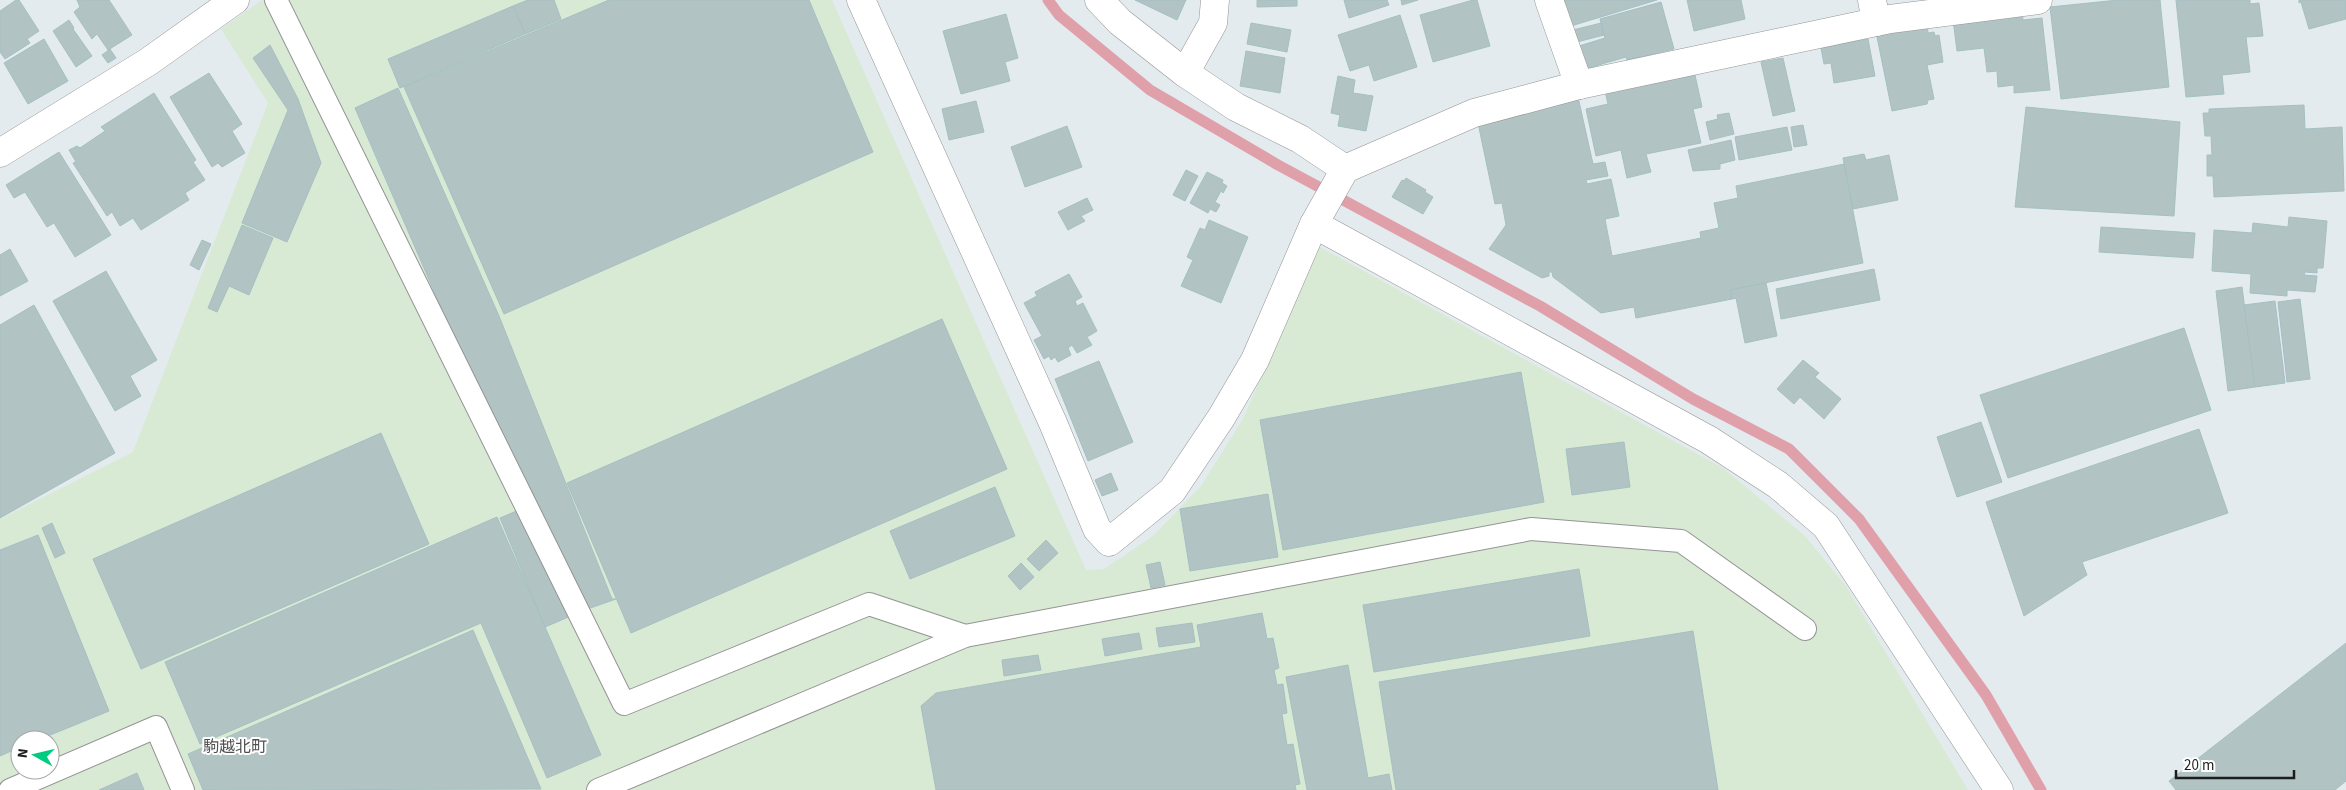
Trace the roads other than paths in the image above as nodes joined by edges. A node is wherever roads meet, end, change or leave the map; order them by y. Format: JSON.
{"nodes":[{"id":1,"x":235,"y":0,"type":"edge"},
{"id":2,"x":276,"y":0,"type":"edge"},
{"id":3,"x":861,"y":0,"type":"edge"},
{"id":4,"x":1099,"y":0,"type":"edge"},
{"id":5,"x":1215,"y":0,"type":"edge"},
{"id":6,"x":1549,"y":0,"type":"edge"},
{"id":7,"x":2038,"y":0,"type":"edge"},
{"id":8,"x":1874,"y":11,"type":"edge"},
{"id":9,"x":1185,"y":73,"type":"junction"},
{"id":10,"x":1580,"y":85,"type":"junction"},
{"id":11,"x":0,"y":153,"type":"edge"},
{"id":12,"x":1344,"y":169,"type":"junction"},
{"id":13,"x":1314,"y":224,"type":"junction"},
{"id":14,"x":1805,"y":629,"type":"dead end"},
{"id":15,"x":965,"y":636,"type":"junction"},
{"id":16,"x":10,"y":790,"type":"edge"},
{"id":17,"x":183,"y":790,"type":"edge"},
{"id":18,"x":598,"y":790,"type":"edge"},
{"id":19,"x":1999,"y":790,"type":"edge"}],
"edges":[{"from":1,"to":11,"type":"street"},
{"from":2,"to":15,"type":"lane"},
{"from":3,"to":13,"type":"street"},
{"from":4,"to":9,"type":"street"},
{"from":5,"to":9,"type":"street"},
{"from":6,"to":10,"type":"street"},
{"from":7,"to":8,"type":"street"},
{"from":8,"to":10,"type":"street"},
{"from":9,"to":12,"type":"street"},
{"from":10,"to":12,"type":"street"},
{"from":12,"to":13,"type":"street"},
{"from":13,"to":19,"type":"street"},
{"from":14,"to":15,"type":"lane"},
{"from":15,"to":18,"type":"lane"},
{"from":16,"to":17,"type":"lane"}]}
